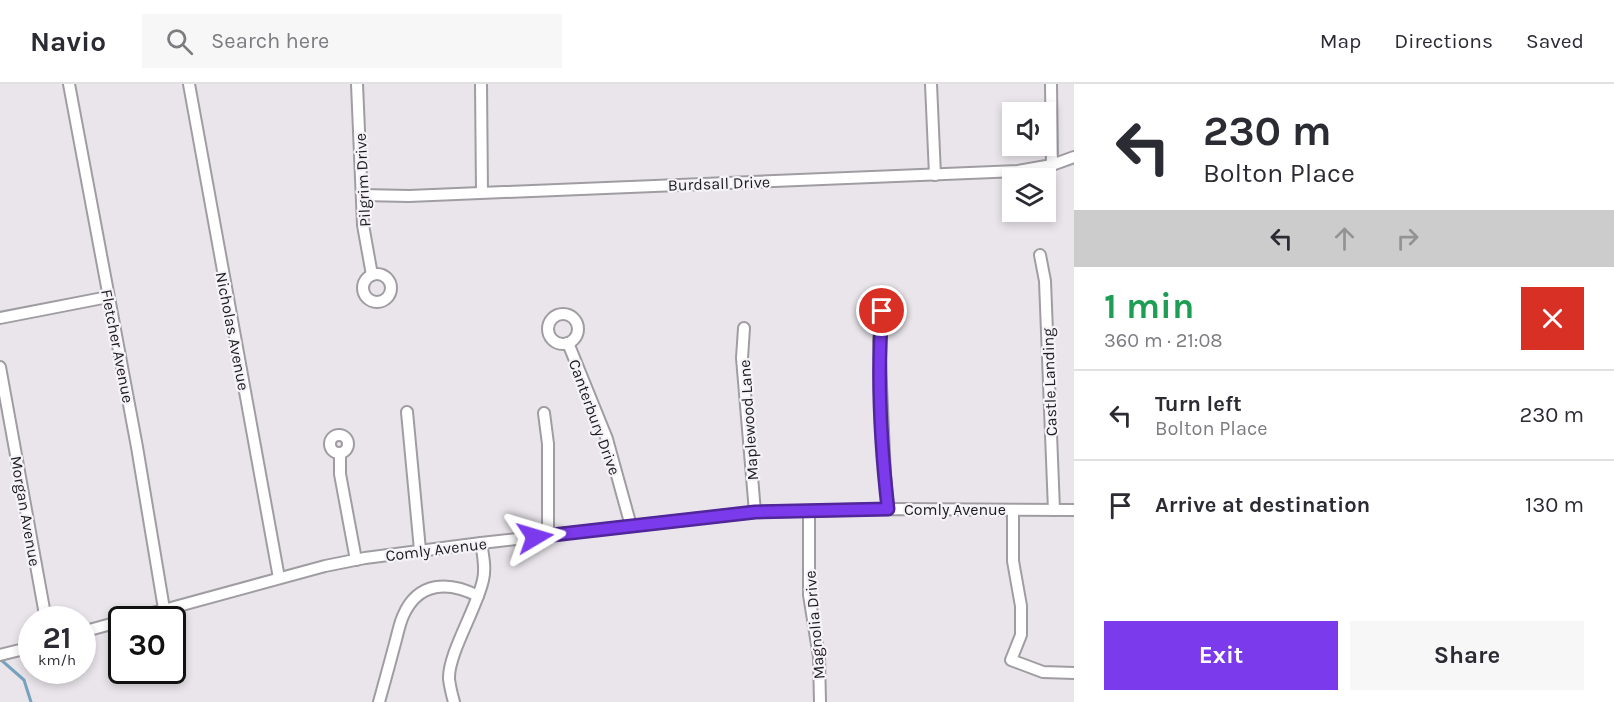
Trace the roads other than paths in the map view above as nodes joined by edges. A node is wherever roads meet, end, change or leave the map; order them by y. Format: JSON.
{"nodes":[{"id":1,"x":69,"y":84,"type":"edge"},
{"id":2,"x":189,"y":84,"type":"edge"},
{"id":3,"x":357,"y":84,"type":"edge"},
{"id":4,"x":481,"y":84,"type":"edge"},
{"id":5,"x":932,"y":84,"type":"edge"},
{"id":6,"x":1051,"y":84,"type":"edge"},
{"id":7,"x":1074,"y":157,"type":"edge"},
{"id":8,"x":1053,"y":165,"type":"junction"},
{"id":9,"x":935,"y":175,"type":"junction"},
{"id":10,"x":482,"y":192,"type":"junction"},
{"id":11,"x":362,"y":195,"type":"junction"},
{"id":12,"x":1040,"y":255,"type":"dead end"},
{"id":13,"x":372,"y":275,"type":"dead end"},
{"id":14,"x":108,"y":297,"type":"junction"},
{"id":15,"x":882,"y":311,"type":"dead end"},
{"id":16,"x":0,"y":318,"type":"edge"},
{"id":17,"x":744,"y":328,"type":"dead end"},
{"id":18,"x":568,"y":343,"type":"dead end"},
{"id":19,"x":0,"y":367,"type":"edge"},
{"id":20,"x":408,"y":412,"type":"dead end"},
{"id":21,"x":544,"y":413,"type":"dead end"},
{"id":22,"x":339,"y":454,"type":"dead end"},
{"id":23,"x":888,"y":509,"type":"junction"},
{"id":24,"x":1013,"y":510,"type":"junction"},
{"id":25,"x":1054,"y":510,"type":"junction"},
{"id":26,"x":1074,"y":510,"type":"edge"},
{"id":27,"x":809,"y":511,"type":"junction"},
{"id":28,"x":755,"y":512,"type":"junction"},
{"id":29,"x":631,"y":526,"type":"junction"},
{"id":30,"x":548,"y":536,"type":"junction"},
{"id":31,"x":481,"y":543,"type":"junction"},
{"id":32,"x":420,"y":550,"type":"junction"},
{"id":33,"x":356,"y":560,"type":"junction"},
{"id":34,"x":279,"y":578,"type":"junction"},
{"id":35,"x":478,"y":596,"type":"junction"},
{"id":36,"x":43,"y":606,"type":"edge"},
{"id":37,"x":163,"y":606,"type":"edge"},
{"id":38,"x":175,"y":606,"type":"edge"},
{"id":39,"x":18,"y":650,"type":"edge"},
{"id":40,"x":0,"y":655,"type":"edge"},
{"id":41,"x":1074,"y":673,"type":"edge"},
{"id":42,"x":379,"y":702,"type":"edge"},
{"id":43,"x":454,"y":702,"type":"edge"},
{"id":44,"x":820,"y":702,"type":"edge"}],
"edges":[{"from":1,"to":14,"type":"street","name":"Fletcher Avenue"},
{"from":2,"to":34,"type":"street","name":"Nicholas Avenue"},
{"from":3,"to":11,"type":"street","name":"Pilgrim Drive"},
{"from":4,"to":10,"type":"street"},
{"from":5,"to":9,"type":"street"},
{"from":6,"to":8,"type":"street"},
{"from":7,"to":8,"type":"street","name":"Burdsall Drive"},
{"from":8,"to":9,"type":"street","name":"Burdsall Drive"},
{"from":9,"to":10,"type":"street","name":"Burdsall Drive"},
{"from":10,"to":11,"type":"street","name":"Burdsall Drive"},
{"from":11,"to":13,"type":"street","name":"Pilgrim Drive"},
{"from":12,"to":25,"type":"street","name":"Castle Landing"},
{"from":14,"to":16,"type":"street"},
{"from":14,"to":37,"type":"street","name":"Fletcher Avenue"},
{"from":15,"to":23,"type":"street"},
{"from":17,"to":28,"type":"street","name":"Maplewood Lane"},
{"from":18,"to":29,"type":"street","name":"Canterbury Drive"},
{"from":19,"to":36,"type":"street","name":"Morgan Avenue"},
{"from":20,"to":32,"type":"street"},
{"from":21,"to":30,"type":"street"},
{"from":22,"to":33,"type":"street"},
{"from":23,"to":24,"type":"street","name":"Comly Avenue"},
{"from":23,"to":27,"type":"street","name":"Comly Avenue"},
{"from":24,"to":25,"type":"street","name":"Comly Avenue"},
{"from":24,"to":41,"type":"street"},
{"from":25,"to":26,"type":"street","name":"Comly Avenue"},
{"from":27,"to":28,"type":"street","name":"Comly Avenue"},
{"from":27,"to":44,"type":"street","name":"Magnolia Drive"},
{"from":28,"to":29,"type":"street","name":"Comly Avenue"},
{"from":29,"to":30,"type":"street","name":"Comly Avenue"},
{"from":30,"to":31,"type":"street","name":"Comly Avenue"},
{"from":31,"to":32,"type":"street","name":"Comly Avenue"},
{"from":31,"to":35,"type":"street"},
{"from":32,"to":33,"type":"street","name":"Comly Avenue"},
{"from":33,"to":34,"type":"street","name":"Comly Avenue"},
{"from":34,"to":38,"type":"street","name":"Comly Avenue"},
{"from":35,"to":42,"type":"street"},
{"from":35,"to":43,"type":"street"},
{"from":39,"to":40,"type":"street"}]}
